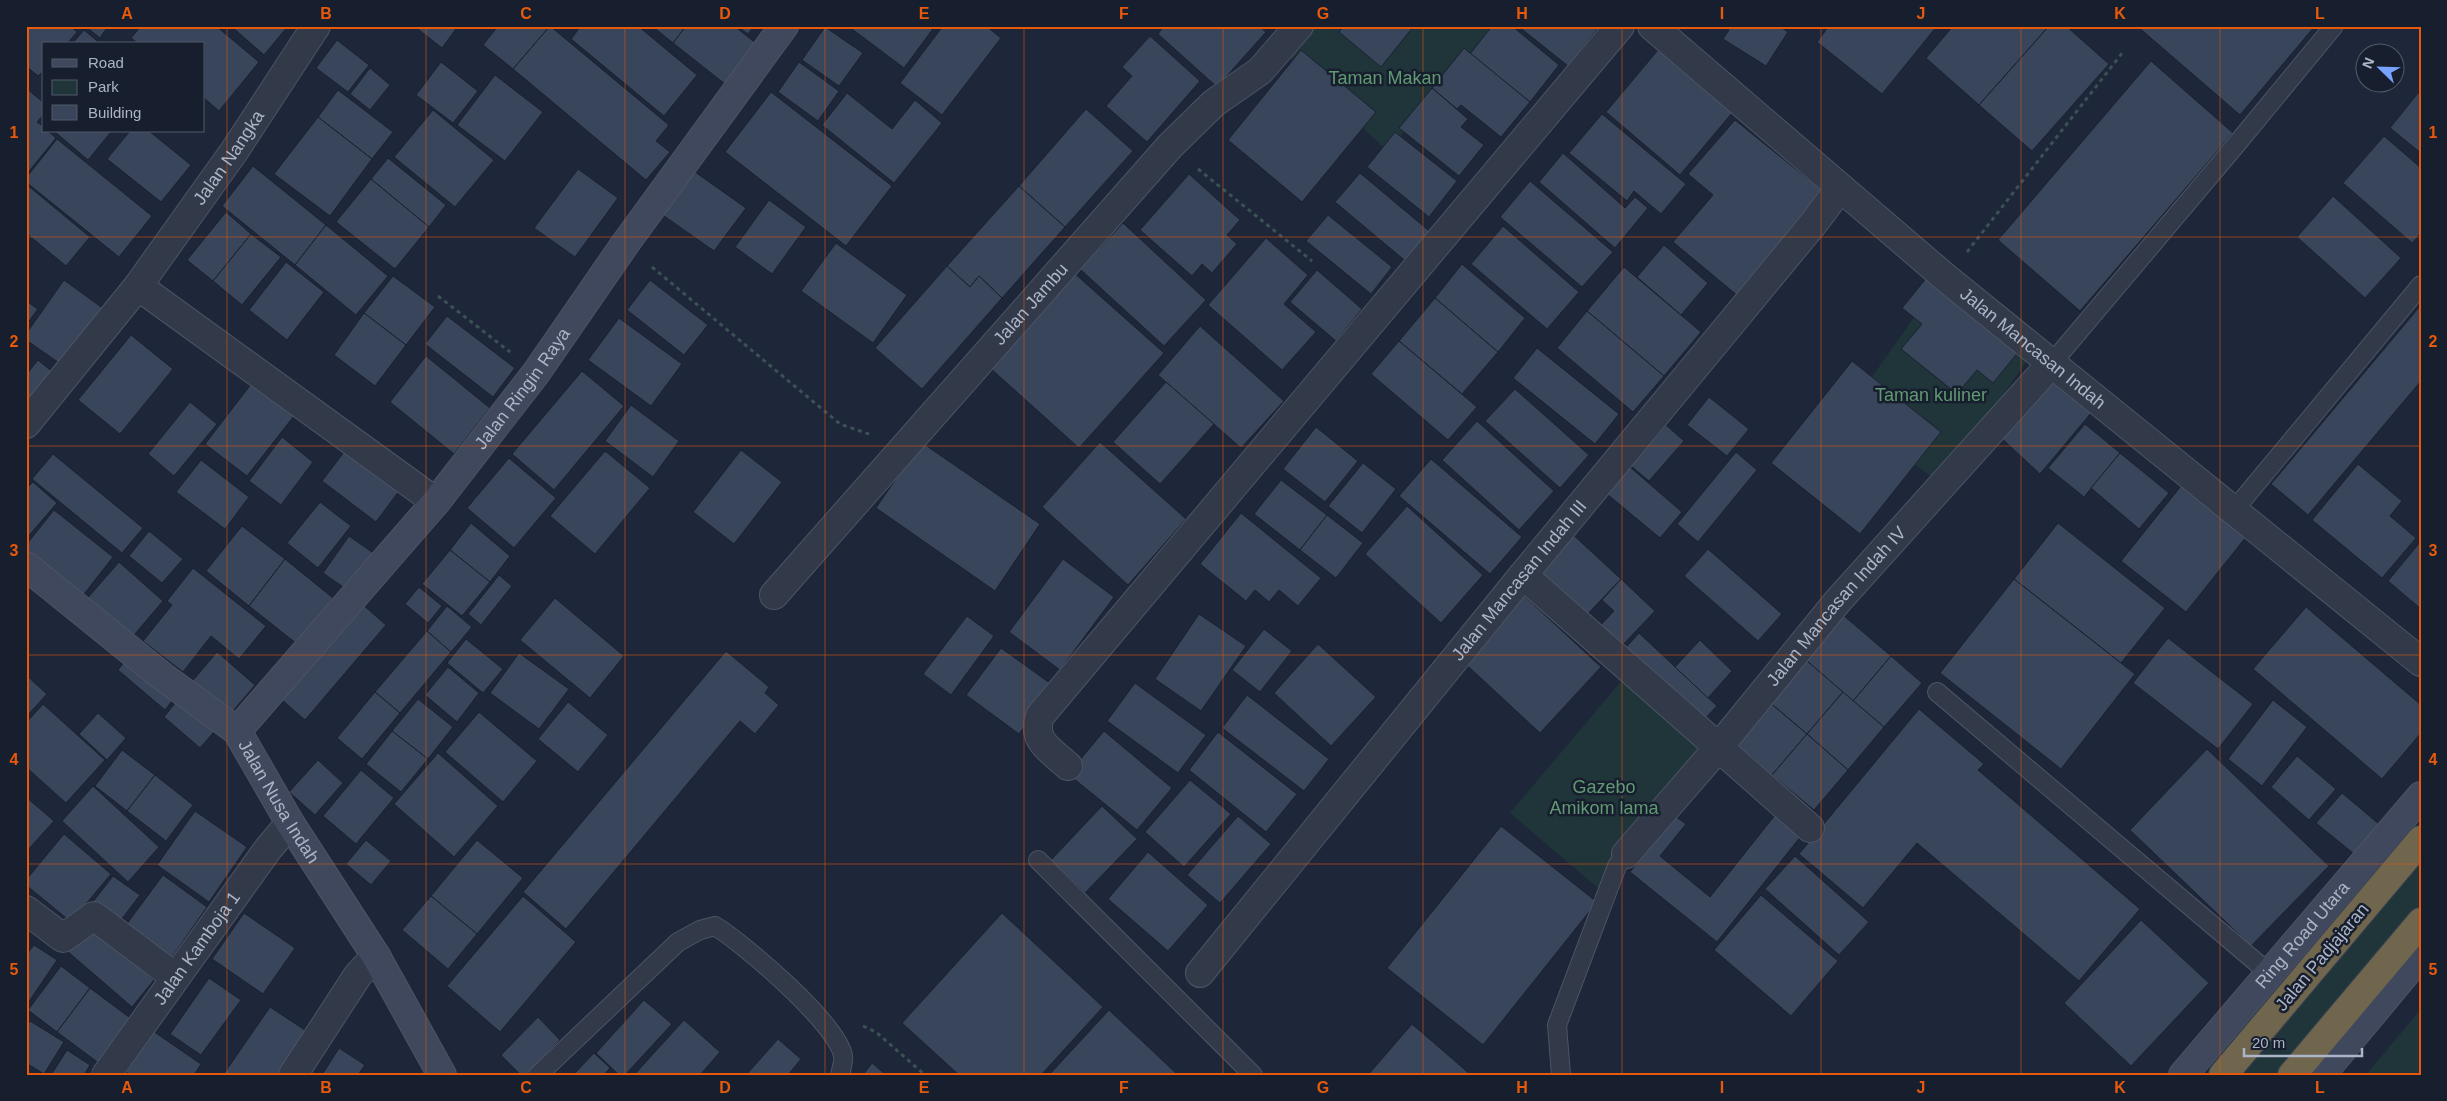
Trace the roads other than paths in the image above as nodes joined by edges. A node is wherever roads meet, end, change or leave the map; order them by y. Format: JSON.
{"nodes":[{"id":1,"x":316,"y":26,"type":"edge"},
{"id":2,"x":784,"y":26,"type":"edge"},
{"id":3,"x":1299,"y":26,"type":"edge"},
{"id":4,"x":1620,"y":26,"type":"edge"},
{"id":5,"x":1652,"y":26,"type":"edge"},
{"id":6,"x":2334,"y":26,"type":"edge"},
{"id":7,"x":1840,"y":188,"type":"junction"},
{"id":8,"x":2421,"y":284,"type":"edge"},
{"id":9,"x":138,"y":286,"type":"junction"},
{"id":10,"x":2052,"y":363,"type":"junction"},
{"id":11,"x":26,"y":424,"type":"edge"},
{"id":12,"x":436,"y":502,"type":"junction"},
{"id":13,"x":2235,"y":510,"type":"junction"},
{"id":14,"x":26,"y":566,"type":"edge"},
{"id":15,"x":1523,"y":575,"type":"junction"},
{"id":16,"x":774,"y":595,"type":"dead end"},
{"id":17,"x":2421,"y":662,"type":"edge"},
{"id":18,"x":1937,"y":692,"type":"dead end"},
{"id":19,"x":237,"y":731,"type":"junction"},
{"id":20,"x":1718,"y":748,"type":"junction"},
{"id":21,"x":1068,"y":766,"type":"dead end"},
{"id":22,"x":2421,"y":796,"type":"edge"},
{"id":23,"x":290,"y":823,"type":"junction"},
{"id":24,"x":1810,"y":828,"type":"dead end"},
{"id":25,"x":2421,"y":840,"type":"edge"},
{"id":26,"x":1626,"y":854,"type":"joint"},
{"id":27,"x":1038,"y":860,"type":"dead end"},
{"id":28,"x":26,"y":910,"type":"edge"},
{"id":29,"x":2421,"y":922,"type":"edge"},
{"id":30,"x":2421,"y":955,"type":"edge"},
{"id":31,"x":376,"y":956,"type":"junction"},
{"id":32,"x":1200,"y":973,"type":"dead end"},
{"id":33,"x":2269,"y":973,"type":"junction"},
{"id":34,"x":175,"y":977,"type":"junction"},
{"id":35,"x":106,"y":1075,"type":"edge"},
{"id":36,"x":294,"y":1075,"type":"edge"},
{"id":37,"x":442,"y":1075,"type":"edge"},
{"id":38,"x":538,"y":1075,"type":"edge"},
{"id":39,"x":840,"y":1075,"type":"edge"},
{"id":40,"x":1253,"y":1075,"type":"edge"},
{"id":41,"x":1561,"y":1075,"type":"edge"},
{"id":42,"x":2183,"y":1075,"type":"edge"},
{"id":43,"x":2223,"y":1075,"type":"edge"},
{"id":44,"x":2292,"y":1075,"type":"edge"},
{"id":45,"x":2321,"y":1075,"type":"edge"}],
"edges":[{"from":1,"to":9,"type":"street","name":"Jalan Nangka"},
{"from":2,"to":12,"type":"main road","name":"Jalan Ringin Raya"},
{"from":3,"to":16,"type":"street","name":"Jalan Jambu"},
{"from":4,"to":21,"type":"street"},
{"from":5,"to":7,"type":"street","name":"Jalan Mancasan Indah"},
{"from":6,"to":10,"type":"lane"},
{"from":7,"to":10,"type":"street","name":"Jalan Mancasan Indah"},
{"from":7,"to":15,"type":"street","name":"Jalan Mancasan Indah III"},
{"from":8,"to":13,"type":"lane"},
{"from":9,"to":11,"type":"street","name":"Jalan Nangka"},
{"from":9,"to":12,"type":"street"},
{"from":10,"to":13,"type":"street","name":"Jalan Mancasan Indah"},
{"from":10,"to":20,"type":"street","name":"Jalan Mancasan Indah IV"},
{"from":12,"to":19,"type":"main road","name":"Jalan Ringin Raya"},
{"from":13,"to":17,"type":"street","name":"Jalan Mancasan Indah"},
{"from":14,"to":19,"type":"main road","name":"Jalan Nusa Indah"},
{"from":15,"to":20,"type":"street"},
{"from":15,"to":32,"type":"street","name":"Jalan Mancasan Indah III"},
{"from":18,"to":33,"type":"lane"},
{"from":19,"to":23,"type":"main road","name":"Jalan Nusa Indah"},
{"from":20,"to":24,"type":"street"},
{"from":20,"to":26,"type":"street","name":"Jalan Mancasan Indah IV"},
{"from":22,"to":33,"type":"main road","name":"Ring Road Utara"},
{"from":23,"to":31,"type":"main road","name":"Jalan Nusa Indah"},
{"from":23,"to":34,"type":"street","name":"Jalan Kamboja 1"},
{"from":25,"to":43,"type":"highway","name":"Jalan Padjajaran"},
{"from":26,"to":41,"type":"lane"},
{"from":27,"to":40,"type":"lane"},
{"from":28,"to":34,"type":"street"},
{"from":29,"to":44,"type":"highway"},
{"from":30,"to":45,"type":"main road"},
{"from":31,"to":36,"type":"street"},
{"from":31,"to":37,"type":"main road","name":"Jalan Nusa Indah"},
{"from":33,"to":42,"type":"main road","name":"Ring Road Utara"},
{"from":34,"to":35,"type":"street","name":"Jalan Kamboja 1"},
{"from":38,"to":39,"type":"lane"}]}
